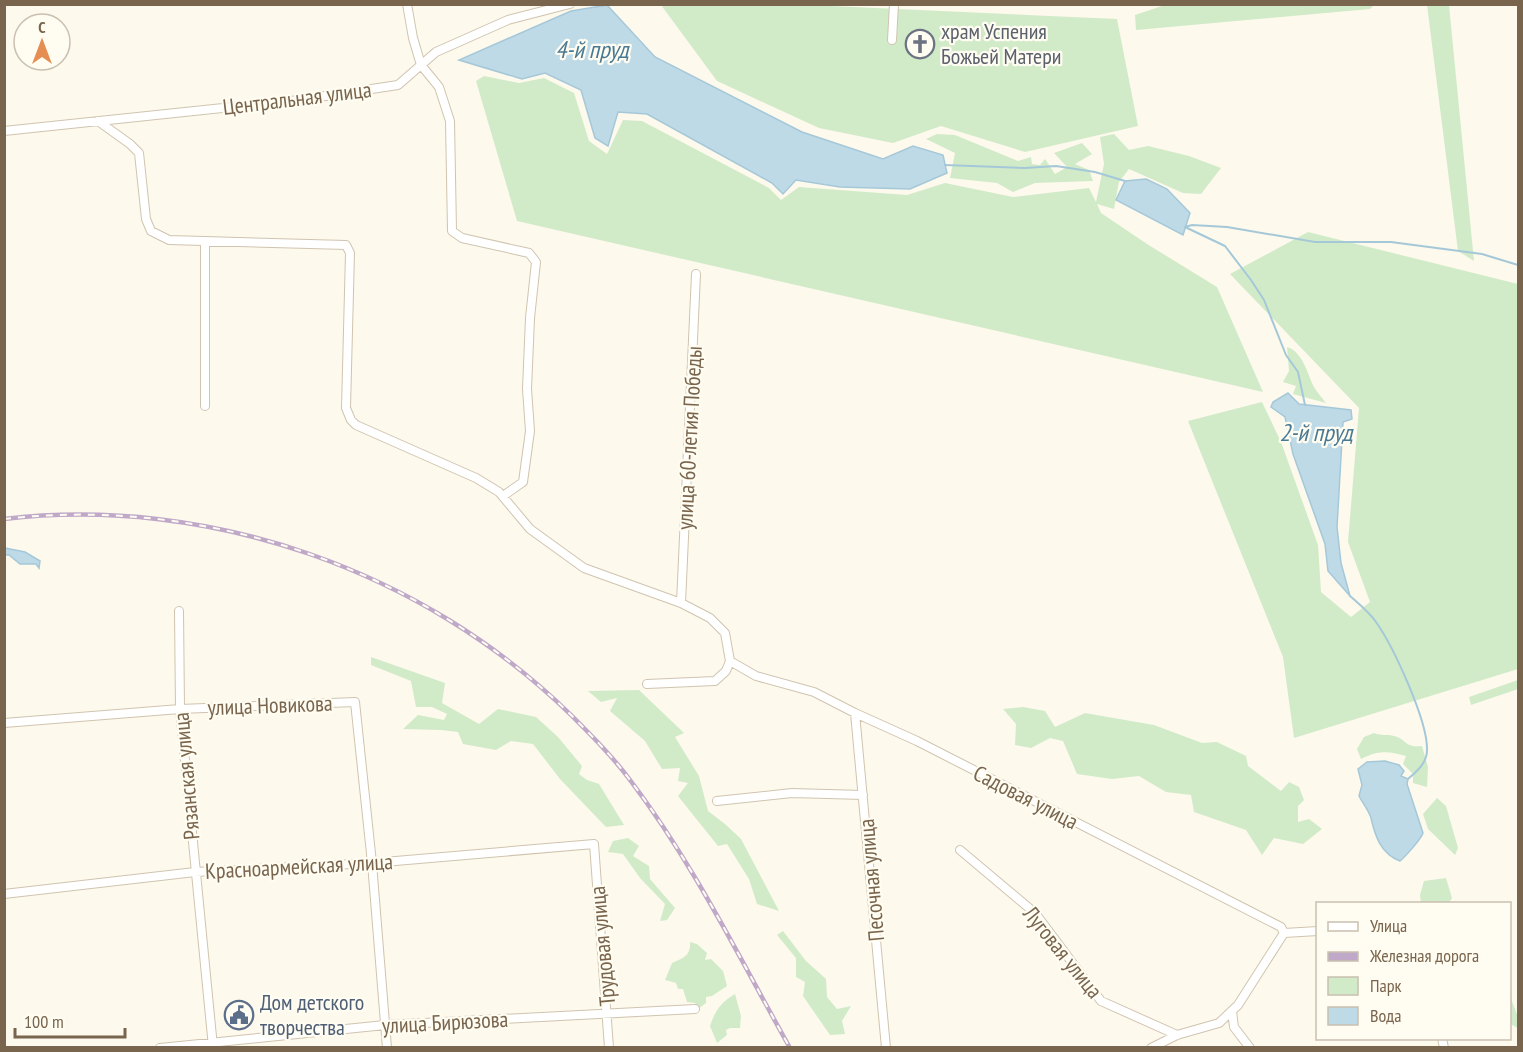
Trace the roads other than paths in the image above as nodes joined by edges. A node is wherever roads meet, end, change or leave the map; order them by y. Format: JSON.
{"nodes":[{"id":1,"x":407,"y":4,"type":"edge"},
{"id":2,"x":570,"y":4,"type":"edge"},
{"id":3,"x":894,"y":4,"type":"edge"},
{"id":4,"x":892,"y":40,"type":"dead end"},
{"id":5,"x":421,"y":65,"type":"junction"},
{"id":6,"x":98,"y":121,"type":"junction"},
{"id":7,"x":4,"y":131,"type":"edge"},
{"id":8,"x":205,"y":241,"type":"junction"},
{"id":9,"x":696,"y":274,"type":"dead end"},
{"id":10,"x":205,"y":406,"type":"dead end"},
{"id":11,"x":502,"y":496,"type":"junction"},
{"id":12,"x":681,"y":603,"type":"junction"},
{"id":13,"x":179,"y":611,"type":"dead end"},
{"id":14,"x":730,"y":661,"type":"junction"},
{"id":15,"x":647,"y":684,"type":"dead end"},
{"id":16,"x":180,"y":709,"type":"junction"},
{"id":17,"x":855,"y":713,"type":"junction"},
{"id":18,"x":4,"y":723,"type":"edge"},
{"id":19,"x":863,"y":795,"type":"junction"},
{"id":20,"x":717,"y":801,"type":"dead end"},
{"id":21,"x":594,"y":844,"type":"joint"},
{"id":22,"x":960,"y":850,"type":"dead end"},
{"id":23,"x":372,"y":863,"type":"junction"},
{"id":24,"x":195,"y":872,"type":"junction"},
{"id":25,"x":4,"y":894,"type":"edge"},
{"id":26,"x":1316,"y":931,"type":"edge"},
{"id":27,"x":1284,"y":933,"type":"junction"},
{"id":28,"x":695,"y":1009,"type":"dead end"},
{"id":29,"x":1232,"y":1011,"type":"junction"},
{"id":30,"x":608,"y":1014,"type":"junction"},
{"id":31,"x":385,"y":1025,"type":"junction"},
{"id":32,"x":1177,"y":1035,"type":"junction"},
{"id":33,"x":212,"y":1045,"type":"edge"},
{"id":34,"x":160,"y":1047,"type":"edge"},
{"id":35,"x":387,"y":1047,"type":"edge"},
{"id":36,"x":609,"y":1047,"type":"edge"},
{"id":37,"x":886,"y":1047,"type":"edge"},
{"id":38,"x":1151,"y":1047,"type":"edge"},
{"id":39,"x":1250,"y":1047,"type":"edge"}],
"edges":[{"from":1,"to":5,"type":"street"},
{"from":2,"to":5,"type":"street","name":"Центральная улица"},
{"from":3,"to":4,"type":"street"},
{"from":5,"to":6,"type":"street","name":"Центральная улица"},
{"from":5,"to":11,"type":"street"},
{"from":6,"to":7,"type":"street","name":"Центральная улица"},
{"from":6,"to":8,"type":"street"},
{"from":8,"to":10,"type":"street"},
{"from":8,"to":11,"type":"street"},
{"from":9,"to":12,"type":"street","name":"улица 60-летия Победы"},
{"from":11,"to":12,"type":"street"},
{"from":12,"to":14,"type":"street"},
{"from":13,"to":16,"type":"street","name":"Рязанская улица"},
{"from":14,"to":15,"type":"street"},
{"from":14,"to":17,"type":"street","name":"Садовая улица"},
{"from":16,"to":18,"type":"street","name":"улица Новикова"},
{"from":16,"to":23,"type":"street","name":"улица Новикова"},
{"from":16,"to":24,"type":"street","name":"Рязанская улица"},
{"from":17,"to":19,"type":"street","name":"Песочная улица"},
{"from":17,"to":27,"type":"street","name":"Садовая улица"},
{"from":19,"to":20,"type":"street"},
{"from":19,"to":37,"type":"street","name":"Песочная улица"},
{"from":21,"to":23,"type":"street","name":"Красноармейская улица"},
{"from":21,"to":30,"type":"street","name":"Трудовая улица"},
{"from":22,"to":32,"type":"street","name":"Луговая улица"},
{"from":23,"to":24,"type":"street","name":"Красноармейская улица"},
{"from":23,"to":31,"type":"street"},
{"from":24,"to":25,"type":"street","name":"Красноармейская улица"},
{"from":24,"to":33,"type":"street","name":"Рязанская улица"},
{"from":26,"to":27,"type":"street"},
{"from":27,"to":29,"type":"street"},
{"from":28,"to":30,"type":"street","name":"улица Бирюзова"},
{"from":29,"to":32,"type":"street"},
{"from":29,"to":39,"type":"street"},
{"from":30,"to":31,"type":"street","name":"улица Бирюзова"},
{"from":30,"to":36,"type":"street","name":"Трудовая улица"},
{"from":31,"to":33,"type":"street","name":"улица Бирюзова"},
{"from":31,"to":35,"type":"street"},
{"from":32,"to":38,"type":"street"},
{"from":33,"to":34,"type":"street","name":"улица Бирюзова"}]}
